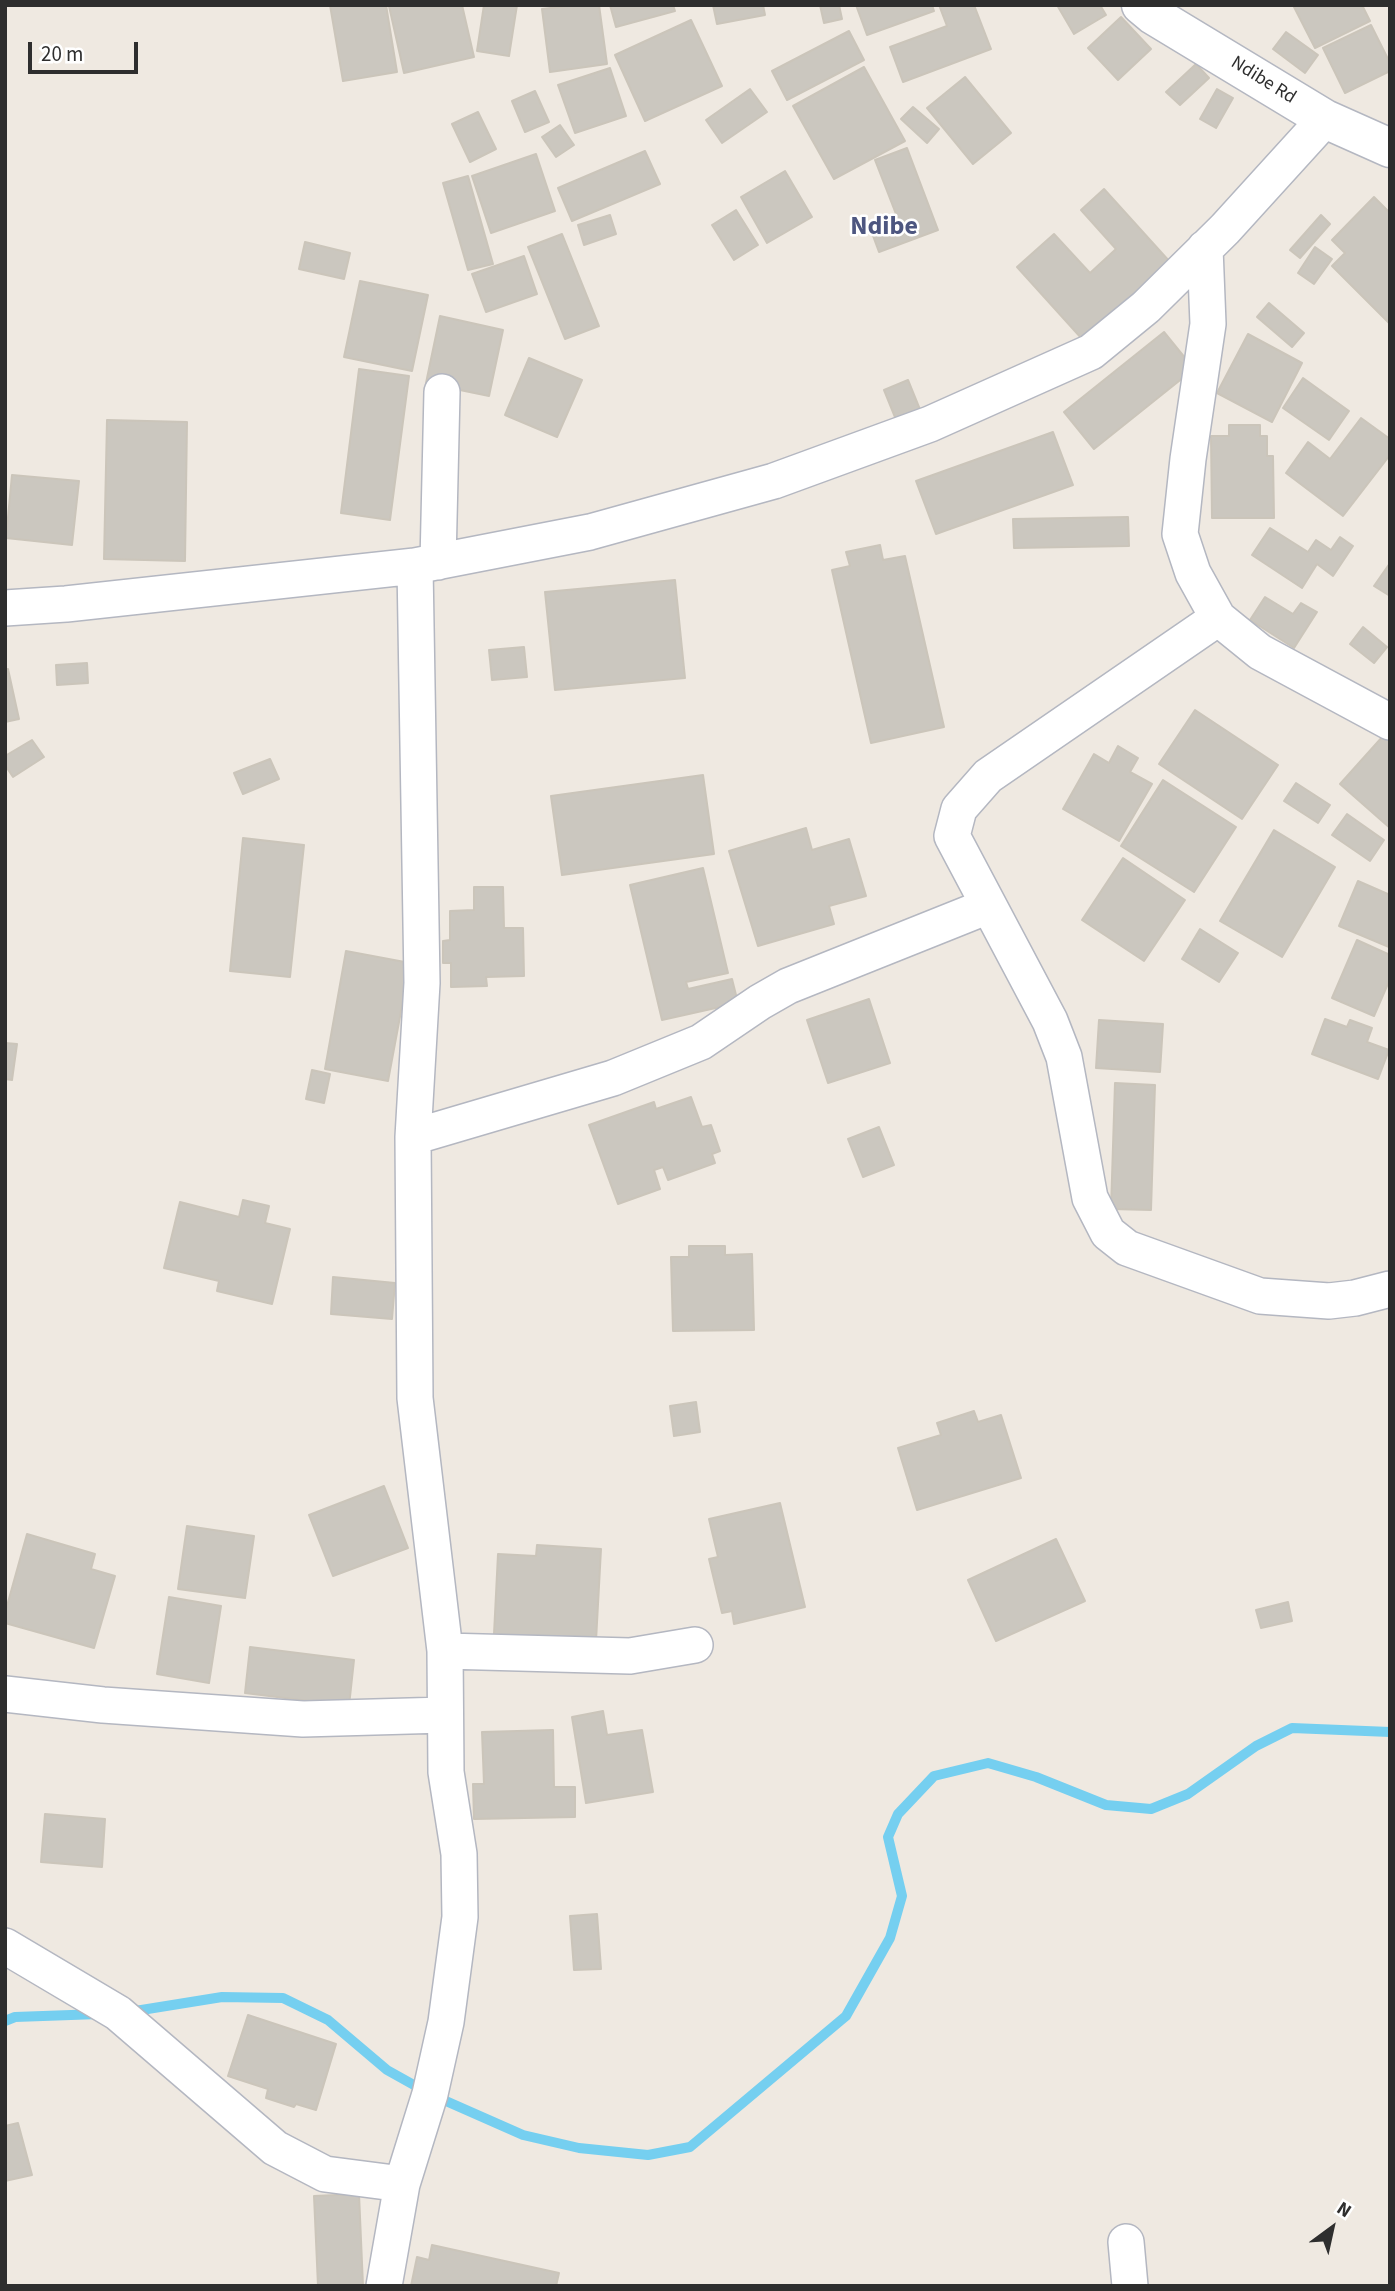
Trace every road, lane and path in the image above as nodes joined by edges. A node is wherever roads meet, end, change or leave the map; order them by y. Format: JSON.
{"nodes":[{"id":1,"x":1141,"y":5,"type":"edge"},
{"id":2,"x":1325,"y":119,"type":"junction"},
{"id":3,"x":1390,"y":148,"type":"edge"},
{"id":4,"x":1205,"y":248,"type":"junction"},
{"id":5,"x":442,"y":392,"type":"dead end"},
{"id":6,"x":426,"y":564,"type":"junction"},
{"id":7,"x":5,"y":608,"type":"edge"},
{"id":8,"x":1218,"y":618,"type":"junction"},
{"id":9,"x":1390,"y":722,"type":"edge"},
{"id":10,"x":988,"y":906,"type":"junction"},
{"id":11,"x":413,"y":1137,"type":"junction"},
{"id":12,"x":1390,"y":1289,"type":"edge"},
{"id":13,"x":695,"y":1645,"type":"dead end"},
{"id":14,"x":444,"y":1651,"type":"junction"},
{"id":15,"x":5,"y":1694,"type":"edge"},
{"id":16,"x":444,"y":1715,"type":"junction"},
{"id":17,"x":5,"y":1946,"type":"edge"},
{"id":18,"x":402,"y":2184,"type":"junction"},
{"id":19,"x":1126,"y":2242,"type":"dead end"},
{"id":20,"x":384,"y":2286,"type":"edge"},
{"id":21,"x":1130,"y":2286,"type":"edge"}],
"edges":[{"from":1,"to":2,"type":"street","name":"Ndibe Rd"},
{"from":2,"to":3,"type":"street","name":"Ndibe Rd"},
{"from":2,"to":4,"type":"street"},
{"from":4,"to":6,"type":"street"},
{"from":4,"to":8,"type":"street"},
{"from":5,"to":6,"type":"street"},
{"from":6,"to":7,"type":"street"},
{"from":6,"to":11,"type":"street"},
{"from":8,"to":9,"type":"street"},
{"from":8,"to":10,"type":"street"},
{"from":10,"to":11,"type":"street"},
{"from":10,"to":12,"type":"street"},
{"from":11,"to":14,"type":"street"},
{"from":13,"to":14,"type":"street"},
{"from":14,"to":16,"type":"street"},
{"from":15,"to":16,"type":"street"},
{"from":16,"to":18,"type":"street"},
{"from":17,"to":18,"type":"street"},
{"from":18,"to":20,"type":"street"},
{"from":19,"to":21,"type":"street"}]}
